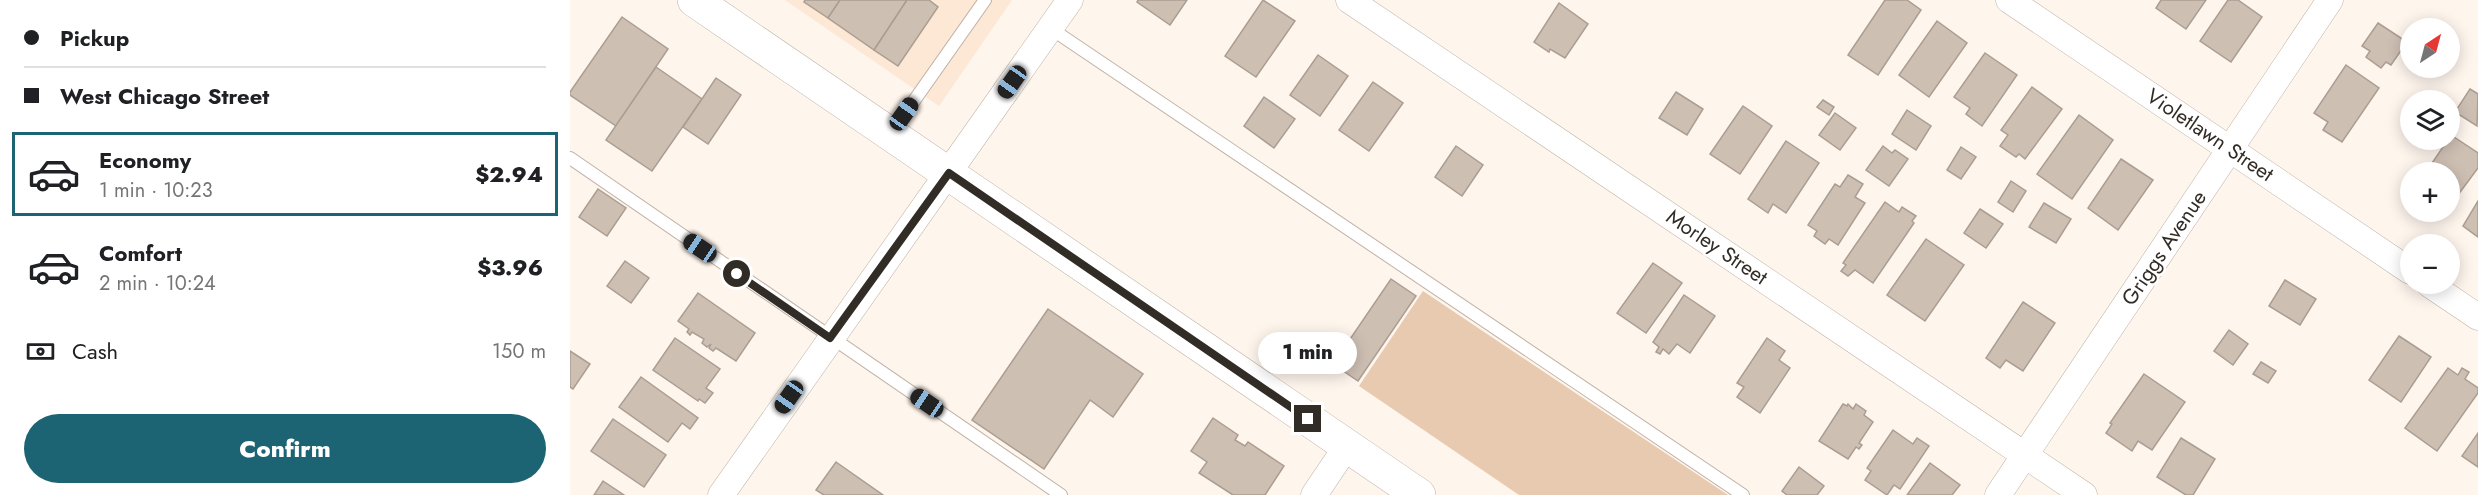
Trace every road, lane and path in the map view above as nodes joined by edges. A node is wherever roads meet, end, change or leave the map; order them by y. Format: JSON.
{"nodes":[{"id":1,"x":694,"y":0,"type":"edge"},
{"id":2,"x":985,"y":0,"type":"edge"},
{"id":3,"x":1349,"y":0,"type":"edge"},
{"id":4,"x":2009,"y":0,"type":"edge"},
{"id":5,"x":2330,"y":0,"type":"edge"},
{"id":6,"x":1059,"y":9,"type":"edge"},
{"id":7,"x":891,"y":133,"type":"junction"},
{"id":8,"x":2230,"y":149,"type":"junction"},
{"id":9,"x":570,"y":158,"type":"edge"},
{"id":10,"x":949,"y":173,"type":"junction"},
{"id":11,"x":2400,"y":264,"type":"edge"},
{"id":12,"x":2444,"y":294,"type":"edge"},
{"id":13,"x":2478,"y":316,"type":"edge"},
{"id":14,"x":830,"y":338,"type":"junction"},
{"id":15,"x":1347,"y":446,"type":"junction"},
{"id":16,"x":2024,"y":455,"type":"junction"},
{"id":17,"x":721,"y":495,"type":"edge"},
{"id":18,"x":1061,"y":495,"type":"edge"},
{"id":19,"x":1314,"y":495,"type":"edge"},
{"id":20,"x":1419,"y":495,"type":"edge"},
{"id":21,"x":1743,"y":495,"type":"edge"},
{"id":22,"x":1998,"y":495,"type":"edge"},
{"id":23,"x":2084,"y":495,"type":"edge"}],
"edges":[{"from":1,"to":7,"type":"street"},
{"from":2,"to":7,"type":"lane"},
{"from":3,"to":16,"type":"street","name":"Morley Street"},
{"from":4,"to":8,"type":"street","name":"Violetlawn Street"},
{"from":5,"to":8,"type":"street","name":"Griggs Avenue"},
{"from":6,"to":10,"type":"street"},
{"from":6,"to":21,"type":"lane"},
{"from":7,"to":10,"type":"street"},
{"from":8,"to":11,"type":"street","name":"Violetlawn Street"},
{"from":8,"to":16,"type":"street","name":"Griggs Avenue"},
{"from":9,"to":14,"type":"lane"},
{"from":10,"to":14,"type":"street"},
{"from":10,"to":15,"type":"street"},
{"from":12,"to":13,"type":"street"},
{"from":14,"to":17,"type":"street"},
{"from":14,"to":18,"type":"lane"},
{"from":15,"to":19,"type":"street"},
{"from":15,"to":20,"type":"street"},
{"from":16,"to":22,"type":"street","name":"Griggs Avenue"},
{"from":16,"to":23,"type":"street","name":"Morley Street"}]}
